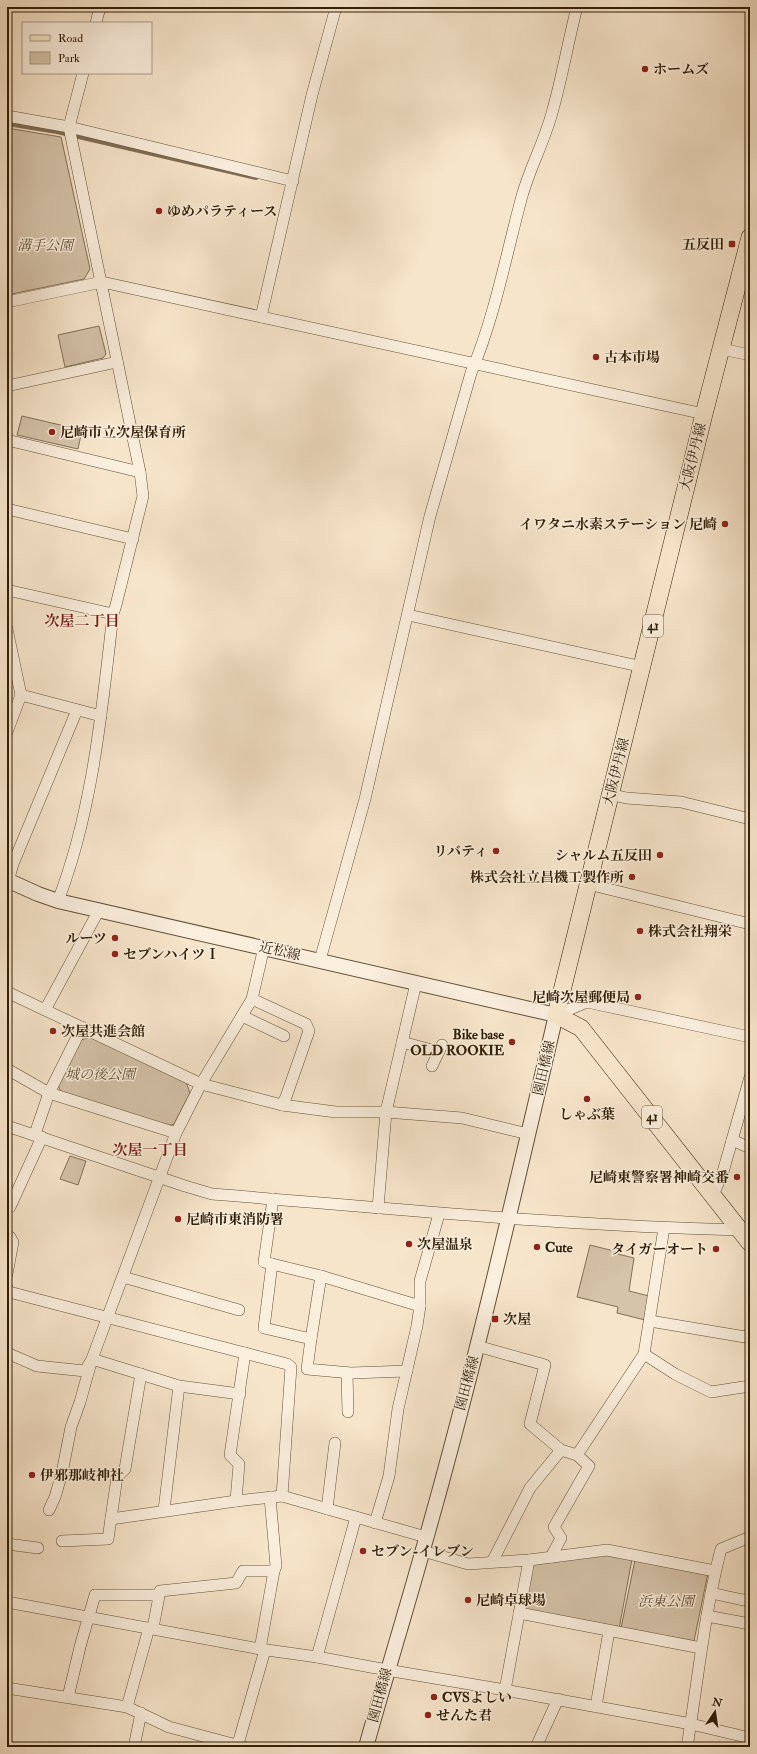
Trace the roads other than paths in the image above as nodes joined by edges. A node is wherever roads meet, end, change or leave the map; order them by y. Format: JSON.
{"nodes":[{"id":1,"x":336,"y":7,"type":"edge"},
{"id":2,"x":577,"y":7,"type":"edge"},
{"id":3,"x":97,"y":8,"type":"edge"},
{"id":4,"x":96,"y":22,"type":"edge"},
{"id":5,"x":83,"y":74,"type":"edge"},
{"id":6,"x":7,"y":116,"type":"edge"},
{"id":7,"x":69,"y":127,"type":"junction"},
{"id":8,"x":293,"y":181,"type":"junction"},
{"id":9,"x":750,"y":237,"type":"edge"},
{"id":10,"x":101,"y":282,"type":"junction"},
{"id":11,"x":7,"y":302,"type":"edge"},
{"id":12,"x":261,"y":317,"type":"junction"},
{"id":13,"x":722,"y":349,"type":"junction"},
{"id":14,"x":750,"y":355,"type":"edge"},
{"id":15,"x":117,"y":362,"type":"junction"},
{"id":16,"x":475,"y":364,"type":"junction"},
{"id":17,"x":7,"y":386,"type":"edge"},
{"id":18,"x":704,"y":414,"type":"junction"},
{"id":19,"x":7,"y":440,"type":"edge"},
{"id":20,"x":140,"y":472,"type":"junction"},
{"id":21,"x":7,"y":509,"type":"edge"},
{"id":22,"x":133,"y":539,"type":"junction"},
{"id":23,"x":7,"y":590,"type":"edge"},
{"id":24,"x":113,"y":614,"type":"junction"},
{"id":25,"x":408,"y":615,"type":"junction"},
{"id":26,"x":7,"y":629,"type":"edge"},
{"id":27,"x":643,"y":667,"type":"junction"},
{"id":28,"x":21,"y":695,"type":"junction"},
{"id":29,"x":77,"y":710,"type":"junction"},
{"id":30,"x":101,"y":716,"type":"junction"},
{"id":31,"x":7,"y":732,"type":"edge"},
{"id":32,"x":610,"y":794,"type":"junction"},
{"id":33,"x":750,"y":819,"type":"edge"},
{"id":34,"x":8,"y":881,"type":"edge"},
{"id":35,"x":588,"y":884,"type":"junction"},
{"id":36,"x":58,"y":901,"type":"junction"},
{"id":37,"x":99,"y":910,"type":"junction"},
{"id":38,"x":750,"y":924,"type":"edge"},
{"id":39,"x":264,"y":947,"type":"junction"},
{"id":40,"x":320,"y":960,"type":"junction"},
{"id":41,"x":416,"y":983,"type":"junction"},
{"id":42,"x":7,"y":992,"type":"edge"},
{"id":43,"x":252,"y":999,"type":"junction"},
{"id":44,"x":45,"y":1010,"type":"junction"},
{"id":45,"x":556,"y":1015,"type":"junction"},
{"id":46,"x":242,"y":1016,"type":"junction"},
{"id":47,"x":82,"y":1027,"type":"junction"},
{"id":48,"x":284,"y":1036,"type":"dead end"},
{"id":49,"x":750,"y":1037,"type":"edge"},
{"id":50,"x":402,"y":1042,"type":"junction"},
{"id":51,"x":432,"y":1066,"type":"dead end"},
{"id":52,"x":7,"y":1069,"type":"edge"},
{"id":53,"x":750,"y":1077,"type":"edge"},
{"id":54,"x":202,"y":1084,"type":"junction"},
{"id":55,"x":49,"y":1093,"type":"junction"},
{"id":56,"x":282,"y":1105,"type":"junction"},
{"id":57,"x":386,"y":1112,"type":"junction"},
{"id":58,"x":7,"y":1126,"type":"edge"},
{"id":59,"x":176,"y":1133,"type":"junction"},
{"id":60,"x":528,"y":1134,"type":"junction"},
{"id":61,"x":39,"y":1136,"type":"junction"},
{"id":62,"x":732,"y":1140,"type":"junction"},
{"id":63,"x":750,"y":1148,"type":"edge"},
{"id":64,"x":160,"y":1178,"type":"junction"},
{"id":65,"x":713,"y":1195,"type":"junction"},
{"id":66,"x":273,"y":1198,"type":"junction"},
{"id":67,"x":7,"y":1206,"type":"edge"},
{"id":68,"x":378,"y":1208,"type":"junction"},
{"id":69,"x":440,"y":1214,"type":"junction"},
{"id":70,"x":509,"y":1217,"type":"junction"},
{"id":71,"x":664,"y":1228,"type":"junction"},
{"id":72,"x":7,"y":1236,"type":"edge"},
{"id":73,"x":745,"y":1236,"type":"edge"},
{"id":74,"x":272,"y":1264,"type":"junction"},
{"id":75,"x":7,"y":1274,"type":"edge"},
{"id":76,"x":321,"y":1276,"type":"junction"},
{"id":77,"x":123,"y":1277,"type":"junction"},
{"id":78,"x":7,"y":1288,"type":"edge"},
{"id":79,"x":420,"y":1306,"type":"junction"},
{"id":80,"x":239,"y":1310,"type":"dead end"},
{"id":81,"x":107,"y":1318,"type":"junction"},
{"id":82,"x":650,"y":1321,"type":"junction"},
{"id":83,"x":750,"y":1333,"type":"edge"},
{"id":84,"x":311,"y":1339,"type":"junction"},
{"id":85,"x":477,"y":1346,"type":"junction"},
{"id":86,"x":7,"y":1353,"type":"edge"},
{"id":87,"x":245,"y":1353,"type":"junction"},
{"id":88,"x":644,"y":1354,"type":"junction"},
{"id":89,"x":92,"y":1359,"type":"junction"},
{"id":90,"x":407,"y":1370,"type":"junction"},
{"id":91,"x":347,"y":1373,"type":"junction"},
{"id":92,"x":141,"y":1374,"type":"junction"},
{"id":93,"x":179,"y":1386,"type":"junction"},
{"id":94,"x":750,"y":1386,"type":"edge"},
{"id":95,"x":240,"y":1394,"type":"junction"},
{"id":96,"x":348,"y":1412,"type":"dead end"},
{"id":97,"x":336,"y":1443,"type":"dead end"},
{"id":98,"x":561,"y":1450,"type":"junction"},
{"id":99,"x":578,"y":1455,"type":"junction"},
{"id":100,"x":282,"y":1496,"type":"junction"},
{"id":101,"x":270,"y":1497,"type":"junction"},
{"id":102,"x":236,"y":1501,"type":"junction"},
{"id":103,"x":327,"y":1509,"type":"junction"},
{"id":104,"x":49,"y":1510,"type":"dead end"},
{"id":105,"x":164,"y":1510,"type":"junction"},
{"id":106,"x":356,"y":1517,"type":"junction"},
{"id":107,"x":111,"y":1519,"type":"junction"},
{"id":108,"x":375,"y":1523,"type":"junction"},
{"id":109,"x":426,"y":1537,"type":"junction"},
{"id":110,"x":750,"y":1537,"type":"edge"},
{"id":111,"x":62,"y":1541,"type":"dead end"},
{"id":112,"x":7,"y":1544,"type":"edge"},
{"id":113,"x":38,"y":1548,"type":"dead end"},
{"id":114,"x":423,"y":1551,"type":"junction"},
{"id":115,"x":551,"y":1556,"type":"junction"},
{"id":116,"x":530,"y":1560,"type":"junction"},
{"id":117,"x":492,"y":1562,"type":"junction"},
{"id":118,"x":274,"y":1571,"type":"junction"},
{"id":119,"x":715,"y":1571,"type":"junction"},
{"id":120,"x":711,"y":1593,"type":"junction"},
{"id":121,"x":159,"y":1595,"type":"junction"},
{"id":122,"x":750,"y":1599,"type":"edge"},
{"id":123,"x":7,"y":1602,"type":"edge"},
{"id":124,"x":519,"y":1613,"type":"junction"},
{"id":125,"x":707,"y":1616,"type":"junction"},
{"id":126,"x":89,"y":1617,"type":"junction"},
{"id":127,"x":750,"y":1624,"type":"edge"},
{"id":128,"x":151,"y":1628,"type":"junction"},
{"id":129,"x":609,"y":1631,"type":"junction"},
{"id":130,"x":701,"y":1648,"type":"junction"},
{"id":131,"x":262,"y":1649,"type":"junction"},
{"id":132,"x":317,"y":1656,"type":"junction"},
{"id":133,"x":387,"y":1670,"type":"junction"},
{"id":134,"x":7,"y":1688,"type":"edge"},
{"id":135,"x":505,"y":1690,"type":"junction"},
{"id":136,"x":68,"y":1697,"type":"junction"},
{"id":137,"x":558,"y":1700,"type":"junction"},
{"id":138,"x":596,"y":1706,"type":"junction"},
{"id":139,"x":127,"y":1707,"type":"junction"},
{"id":140,"x":141,"y":1713,"type":"junction"},
{"id":141,"x":691,"y":1724,"type":"junction"},
{"id":142,"x":750,"y":1738,"type":"edge"},
{"id":143,"x":241,"y":1746,"type":"edge"},
{"id":144,"x":134,"y":1747,"type":"edge"},
{"id":145,"x":366,"y":1747,"type":"edge"},
{"id":146,"x":536,"y":1747,"type":"edge"},
{"id":147,"x":687,"y":1747,"type":"edge"}],
"edges":[{"from":1,"to":8,"type":"street"},
{"from":2,"to":16,"type":"street"},
{"from":3,"to":4,"type":"street"},
{"from":5,"to":7,"type":"street"},
{"from":6,"to":7,"type":"street"},
{"from":7,"to":8,"type":"street"},
{"from":7,"to":10,"type":"street"},
{"from":8,"to":12,"type":"street"},
{"from":9,"to":13,"type":"main road","name":"大阪伊丹線","number":"41"},
{"from":10,"to":11,"type":"street"},
{"from":10,"to":12,"type":"street"},
{"from":10,"to":15,"type":"street"},
{"from":12,"to":16,"type":"street"},
{"from":13,"to":14,"type":"street"},
{"from":13,"to":18,"type":"main road","name":"大阪伊丹線","number":"41"},
{"from":15,"to":17,"type":"street"},
{"from":15,"to":20,"type":"street"},
{"from":16,"to":18,"type":"street"},
{"from":16,"to":25,"type":"street"},
{"from":18,"to":27,"type":"main road","name":"大阪伊丹線","number":"41"},
{"from":19,"to":20,"type":"street"},
{"from":20,"to":22,"type":"street"},
{"from":21,"to":22,"type":"street"},
{"from":22,"to":24,"type":"street"},
{"from":23,"to":24,"type":"street"},
{"from":24,"to":30,"type":"street"},
{"from":25,"to":27,"type":"street"},
{"from":25,"to":40,"type":"street"},
{"from":26,"to":28,"type":"street"},
{"from":27,"to":32,"type":"main road","name":"大阪伊丹線","number":"41"},
{"from":28,"to":29,"type":"street"},
{"from":28,"to":31,"type":"street"},
{"from":29,"to":30,"type":"street"},
{"from":29,"to":34,"type":"street"},
{"from":30,"to":36,"type":"street"},
{"from":32,"to":33,"type":"street"},
{"from":32,"to":35,"type":"main road","name":"大阪伊丹線","number":"41"},
{"from":34,"to":36,"type":"street","name":"近松線"},
{"from":35,"to":38,"type":"street"},
{"from":35,"to":45,"type":"main road","name":"大阪伊丹線","number":"41"},
{"from":36,"to":37,"type":"street","name":"近松線"},
{"from":37,"to":39,"type":"street","name":"近松線"},
{"from":37,"to":44,"type":"street"},
{"from":39,"to":40,"type":"street","name":"近松線"},
{"from":39,"to":43,"type":"street"},
{"from":40,"to":41,"type":"street","name":"近松線"},
{"from":41,"to":45,"type":"street","name":"近松線"},
{"from":41,"to":50,"type":"street"},
{"from":42,"to":44,"type":"street"},
{"from":43,"to":46,"type":"street"},
{"from":43,"to":56,"type":"street"},
{"from":44,"to":47,"type":"street"},
{"from":45,"to":49,"type":"street"},
{"from":45,"to":60,"type":"street","name":"園田橋線"},
{"from":45,"to":65,"type":"main road","number":"41"},
{"from":46,"to":48,"type":"street"},
{"from":46,"to":54,"type":"street"},
{"from":47,"to":54,"type":"street"},
{"from":47,"to":55,"type":"street"},
{"from":50,"to":51,"type":"street"},
{"from":50,"to":57,"type":"street"},
{"from":52,"to":55,"type":"street"},
{"from":53,"to":62,"type":"street"},
{"from":54,"to":56,"type":"street"},
{"from":54,"to":59,"type":"street"},
{"from":55,"to":59,"type":"street"},
{"from":55,"to":61,"type":"street"},
{"from":56,"to":57,"type":"street"},
{"from":57,"to":60,"type":"street"},
{"from":57,"to":68,"type":"street"},
{"from":58,"to":61,"type":"street"},
{"from":59,"to":64,"type":"street"},
{"from":60,"to":70,"type":"street","name":"園田橋線"},
{"from":61,"to":64,"type":"street"},
{"from":61,"to":67,"type":"street"},
{"from":62,"to":63,"type":"street"},
{"from":62,"to":65,"type":"street"},
{"from":64,"to":66,"type":"street"},
{"from":64,"to":77,"type":"street"},
{"from":65,"to":73,"type":"main road","number":"41"},
{"from":66,"to":68,"type":"street"},
{"from":66,"to":74,"type":"street"},
{"from":68,"to":69,"type":"street"},
{"from":69,"to":70,"type":"street"},
{"from":69,"to":79,"type":"street"},
{"from":70,"to":71,"type":"street"},
{"from":70,"to":85,"type":"street","name":"園田橋線"},
{"from":71,"to":73,"type":"street"},
{"from":71,"to":82,"type":"street"},
{"from":72,"to":75,"type":"street"},
{"from":74,"to":76,"type":"street"},
{"from":74,"to":84,"type":"street"},
{"from":76,"to":79,"type":"street"},
{"from":76,"to":84,"type":"street"},
{"from":77,"to":80,"type":"street"},
{"from":77,"to":81,"type":"street"},
{"from":78,"to":81,"type":"street"},
{"from":79,"to":90,"type":"street"},
{"from":81,"to":87,"type":"street"},
{"from":81,"to":89,"type":"street"},
{"from":82,"to":83,"type":"street"},
{"from":82,"to":88,"type":"street"},
{"from":84,"to":91,"type":"street"},
{"from":85,"to":98,"type":"street"},
{"from":85,"to":109,"type":"street","name":"園田橋線"},
{"from":86,"to":89,"type":"street"},
{"from":87,"to":95,"type":"street"},
{"from":87,"to":100,"type":"street"},
{"from":88,"to":94,"type":"street"},
{"from":88,"to":99,"type":"street"},
{"from":89,"to":92,"type":"street"},
{"from":89,"to":104,"type":"street"},
{"from":90,"to":91,"type":"street"},
{"from":90,"to":108,"type":"street"},
{"from":91,"to":96,"type":"street"},
{"from":92,"to":93,"type":"street"},
{"from":92,"to":107,"type":"street"},
{"from":93,"to":95,"type":"street"},
{"from":93,"to":105,"type":"street"},
{"from":95,"to":102,"type":"street"},
{"from":97,"to":103,"type":"street"},
{"from":98,"to":99,"type":"street"},
{"from":98,"to":117,"type":"street"},
{"from":99,"to":115,"type":"street"},
{"from":100,"to":101,"type":"street"},
{"from":100,"to":103,"type":"street"},
{"from":101,"to":102,"type":"street"},
{"from":101,"to":118,"type":"street"},
{"from":102,"to":105,"type":"street"},
{"from":103,"to":106,"type":"street"},
{"from":105,"to":107,"type":"street"},
{"from":106,"to":108,"type":"street"},
{"from":106,"to":132,"type":"street"},
{"from":107,"to":111,"type":"street"},
{"from":108,"to":109,"type":"street"},
{"from":109,"to":114,"type":"street","name":"園田橋線"},
{"from":110,"to":119,"type":"street"},
{"from":112,"to":113,"type":"street"},
{"from":114,"to":117,"type":"street"},
{"from":114,"to":133,"type":"street","name":"園田橋線"},
{"from":115,"to":116,"type":"street"},
{"from":115,"to":119,"type":"street"},
{"from":116,"to":117,"type":"street"},
{"from":116,"to":124,"type":"street"},
{"from":118,"to":121,"type":"street"},
{"from":118,"to":131,"type":"street"},
{"from":119,"to":120,"type":"street"},
{"from":120,"to":122,"type":"street"},
{"from":120,"to":125,"type":"street"},
{"from":121,"to":126,"type":"street"},
{"from":121,"to":128,"type":"street"},
{"from":123,"to":126,"type":"street"},
{"from":124,"to":129,"type":"street"},
{"from":124,"to":135,"type":"street"},
{"from":125,"to":127,"type":"street"},
{"from":125,"to":130,"type":"street"},
{"from":126,"to":128,"type":"street"},
{"from":126,"to":136,"type":"street"},
{"from":128,"to":131,"type":"street"},
{"from":128,"to":139,"type":"street"},
{"from":129,"to":130,"type":"street"},
{"from":129,"to":138,"type":"street"},
{"from":130,"to":141,"type":"street"},
{"from":131,"to":132,"type":"street"},
{"from":131,"to":143,"type":"street"},
{"from":132,"to":133,"type":"street"},
{"from":133,"to":135,"type":"street"},
{"from":133,"to":145,"type":"street","name":"園田橋線"},
{"from":134,"to":136,"type":"street"},
{"from":135,"to":137,"type":"street"},
{"from":136,"to":139,"type":"street"},
{"from":137,"to":138,"type":"street"},
{"from":137,"to":146,"type":"street"},
{"from":138,"to":141,"type":"street"},
{"from":139,"to":140,"type":"street"},
{"from":140,"to":143,"type":"street"},
{"from":140,"to":144,"type":"street"},
{"from":141,"to":142,"type":"street"},
{"from":141,"to":147,"type":"street"}]}
